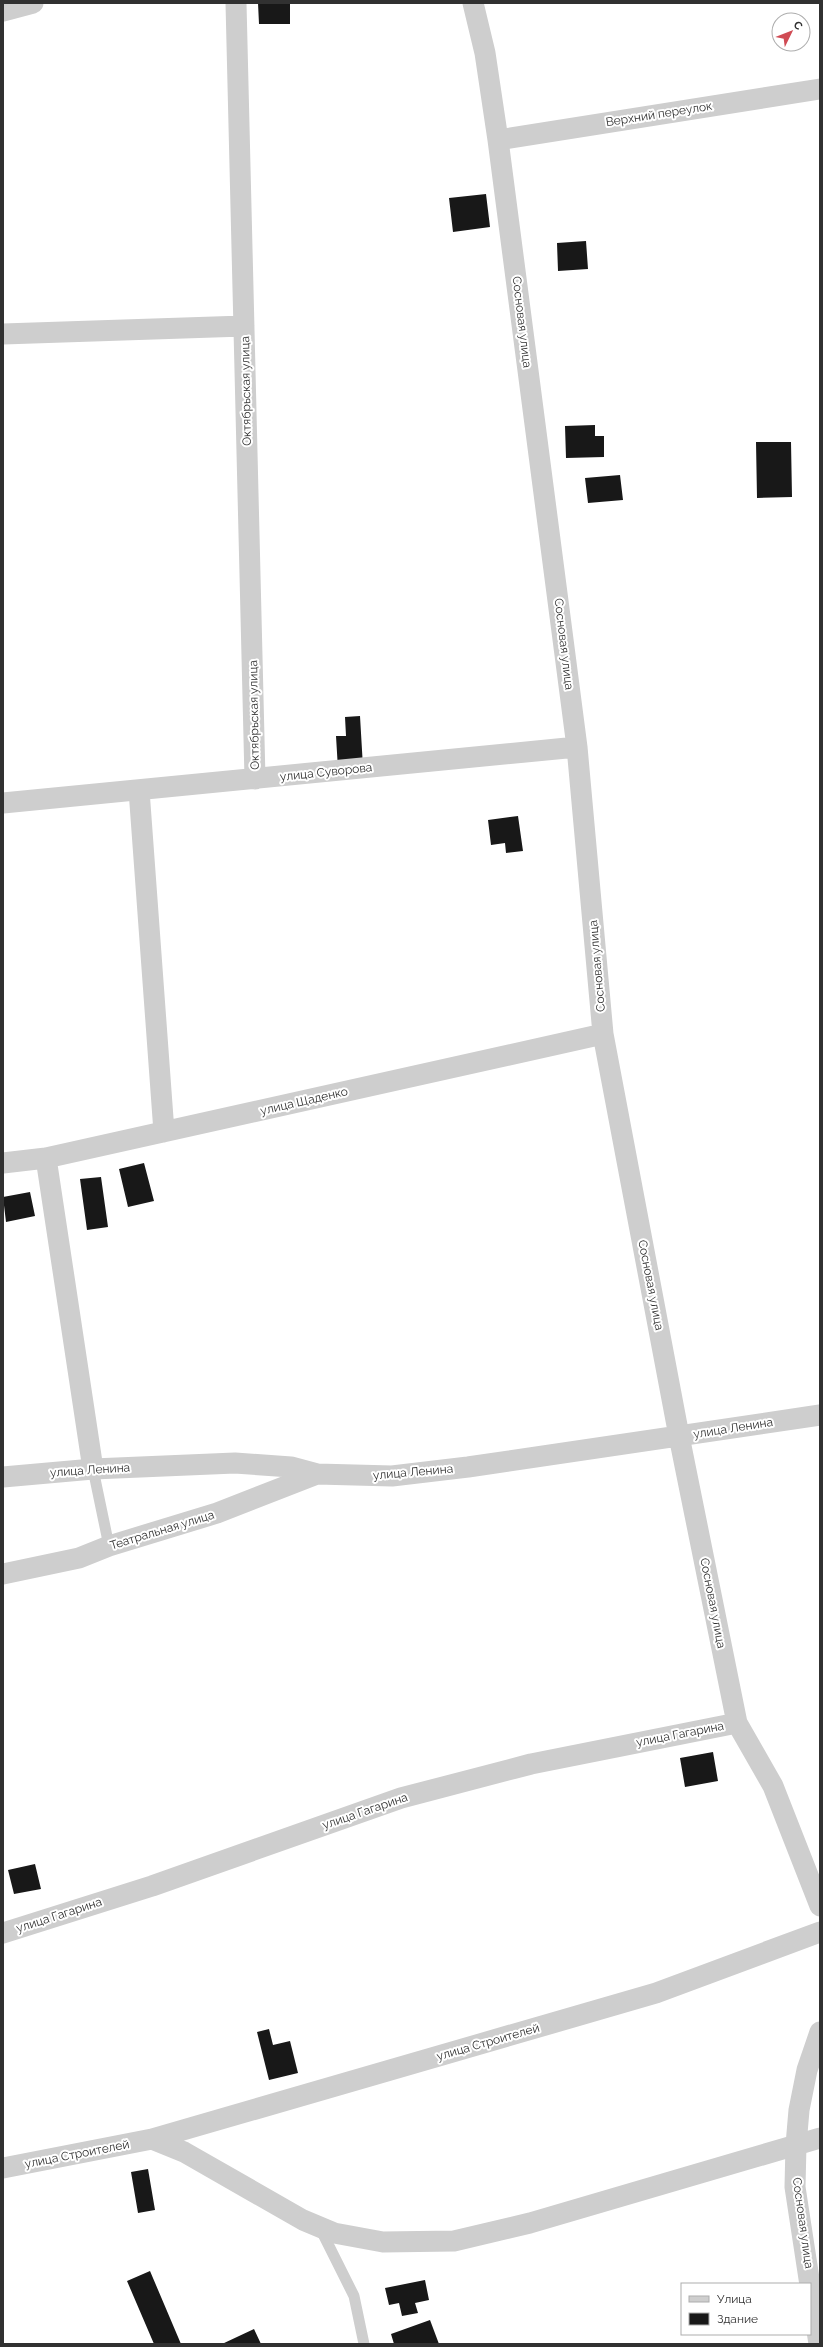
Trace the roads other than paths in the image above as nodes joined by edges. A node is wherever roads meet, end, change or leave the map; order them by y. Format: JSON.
{"nodes":[{"id":1,"x":33,"y":3,"type":"edge"},
{"id":2,"x":236,"y":3,"type":"edge"},
{"id":3,"x":473,"y":3,"type":"edge"},
{"id":4,"x":3,"y":11,"type":"edge"},
{"id":5,"x":820,"y":89,"type":"edge"},
{"id":6,"x":498,"y":140,"type":"junction"},
{"id":7,"x":244,"y":326,"type":"junction"},
{"id":8,"x":3,"y":334,"type":"edge"},
{"id":9,"x":577,"y":747,"type":"junction"},
{"id":10,"x":255,"y":779,"type":"junction"},
{"id":11,"x":138,"y":790,"type":"junction"},
{"id":12,"x":3,"y":803,"type":"edge"},
{"id":13,"x":603,"y":1034,"type":"junction"},
{"id":14,"x":164,"y":1132,"type":"junction"},
{"id":15,"x":46,"y":1158,"type":"junction"},
{"id":16,"x":3,"y":1163,"type":"edge"},
{"id":17,"x":820,"y":1415,"type":"edge"},
{"id":18,"x":679,"y":1436,"type":"junction"},
{"id":19,"x":93,"y":1469,"type":"junction"},
{"id":20,"x":317,"y":1474,"type":"junction"},
{"id":21,"x":3,"y":1477,"type":"edge"},
{"id":22,"x":109,"y":1546,"type":"junction"},
{"id":23,"x":3,"y":1574,"type":"edge"},
{"id":24,"x":737,"y":1723,"type":"junction"},
{"id":25,"x":820,"y":1906,"type":"edge"},
{"id":26,"x":820,"y":1932,"type":"edge"},
{"id":27,"x":3,"y":1933,"type":"edge"},
{"id":28,"x":820,"y":2032,"type":"edge"},
{"id":29,"x":820,"y":2138,"type":"edge"},
{"id":30,"x":152,"y":2139,"type":"junction"},
{"id":31,"x":796,"y":2146,"type":"junction"},
{"id":32,"x":3,"y":2168,"type":"edge"},
{"id":33,"x":320,"y":2228,"type":"junction"},
{"id":34,"x":810,"y":2283,"type":"edge"},
{"id":35,"x":811,"y":2289,"type":"edge"},
{"id":36,"x":364,"y":2344,"type":"edge"},
{"id":37,"x":819,"y":2344,"type":"edge"}],
"edges":[{"from":1,"to":4,"type":"street"},
{"from":2,"to":7,"type":"street","name":"Октябрьская улица"},
{"from":3,"to":6,"type":"street","name":"Сосновая улица"},
{"from":5,"to":6,"type":"street","name":"Верхний переулок"},
{"from":6,"to":9,"type":"street","name":"Сосновая улица"},
{"from":7,"to":8,"type":"street"},
{"from":7,"to":10,"type":"street","name":"Октябрьская улица"},
{"from":9,"to":10,"type":"street","name":"улица Суворова"},
{"from":9,"to":13,"type":"street","name":"Сосновая улица"},
{"from":10,"to":11,"type":"street","name":"улица Суворова"},
{"from":11,"to":12,"type":"street","name":"улица Суворова"},
{"from":11,"to":14,"type":"street"},
{"from":13,"to":14,"type":"street","name":"улица Щаденко"},
{"from":13,"to":18,"type":"street","name":"Сосновая улица"},
{"from":14,"to":15,"type":"street","name":"улица Щаденко"},
{"from":15,"to":16,"type":"street","name":"улица Щаденко"},
{"from":15,"to":19,"type":"street"},
{"from":17,"to":18,"type":"street","name":"улица Ленина"},
{"from":18,"to":20,"type":"street","name":"улица Ленина"},
{"from":18,"to":24,"type":"street","name":"Сосновая улица"},
{"from":19,"to":20,"type":"street","name":"улица Ленина"},
{"from":19,"to":21,"type":"street","name":"улица Ленина"},
{"from":19,"to":22,"type":"lane"},
{"from":20,"to":22,"type":"street","name":"Театральная улица"},
{"from":22,"to":23,"type":"street","name":"Театральная улица"},
{"from":24,"to":25,"type":"street","name":"Сосновая улица"},
{"from":24,"to":27,"type":"street","name":"улица Гагарина"},
{"from":26,"to":30,"type":"street","name":"улица Строителей"},
{"from":28,"to":31,"type":"street","name":"Сосновая улица"},
{"from":29,"to":31,"type":"street"},
{"from":30,"to":32,"type":"street","name":"улица Строителей"},
{"from":30,"to":33,"type":"street"},
{"from":31,"to":33,"type":"street"},
{"from":31,"to":34,"type":"street","name":"Сосновая улица"},
{"from":33,"to":36,"type":"lane"},
{"from":35,"to":37,"type":"street","name":"Сосновая улица"}]}
